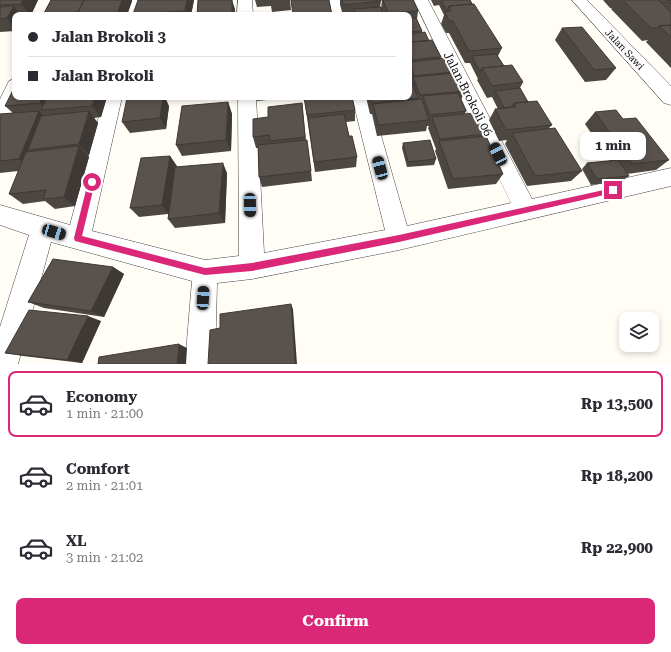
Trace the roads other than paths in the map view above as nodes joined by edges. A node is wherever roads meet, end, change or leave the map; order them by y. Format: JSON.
{"nodes":[{"id":1,"x":137,"y":0,"type":"edge"},
{"id":2,"x":245,"y":0,"type":"edge"},
{"id":3,"x":336,"y":0,"type":"edge"},
{"id":4,"x":421,"y":0,"type":"edge"},
{"id":5,"x":579,"y":0,"type":"edge"},
{"id":6,"x":134,"y":12,"type":"edge"},
{"id":7,"x":245,"y":12,"type":"edge"},
{"id":8,"x":339,"y":12,"type":"edge"},
{"id":9,"x":12,"y":92,"type":"edge"},
{"id":10,"x":671,"y":98,"type":"edge"},
{"id":11,"x":112,"y":100,"type":"edge"},
{"id":12,"x":247,"y":100,"type":"edge"},
{"id":13,"x":362,"y":100,"type":"edge"},
{"id":14,"x":0,"y":121,"type":"edge"},
{"id":15,"x":671,"y":177,"type":"edge"},
{"id":16,"x":526,"y":210,"type":"junction"},
{"id":17,"x":0,"y":215,"type":"edge"},
{"id":18,"x":43,"y":229,"type":"junction"},
{"id":19,"x":78,"y":238,"type":"junction"},
{"id":20,"x":399,"y":239,"type":"junction"},
{"id":21,"x":252,"y":267,"type":"junction"},
{"id":22,"x":205,"y":272,"type":"junction"},
{"id":23,"x":3,"y":364,"type":"edge"},
{"id":24,"x":200,"y":364,"type":"edge"}],
"edges":[{"from":1,"to":6,"type":"street"},
{"from":2,"to":7,"type":"street"},
{"from":3,"to":8,"type":"street"},
{"from":4,"to":16,"type":"street","name":"Jalan Brokoli 06"},
{"from":5,"to":10,"type":"street","name":"Jalan Sawi"},
{"from":9,"to":14,"type":"street"},
{"from":11,"to":19,"type":"street"},
{"from":12,"to":21,"type":"street"},
{"from":13,"to":20,"type":"street"},
{"from":15,"to":16,"type":"street"},
{"from":16,"to":20,"type":"street"},
{"from":17,"to":18,"type":"street"},
{"from":18,"to":19,"type":"street"},
{"from":18,"to":23,"type":"street"},
{"from":19,"to":22,"type":"street"},
{"from":20,"to":21,"type":"street"},
{"from":21,"to":22,"type":"street"},
{"from":22,"to":24,"type":"street"}]}
